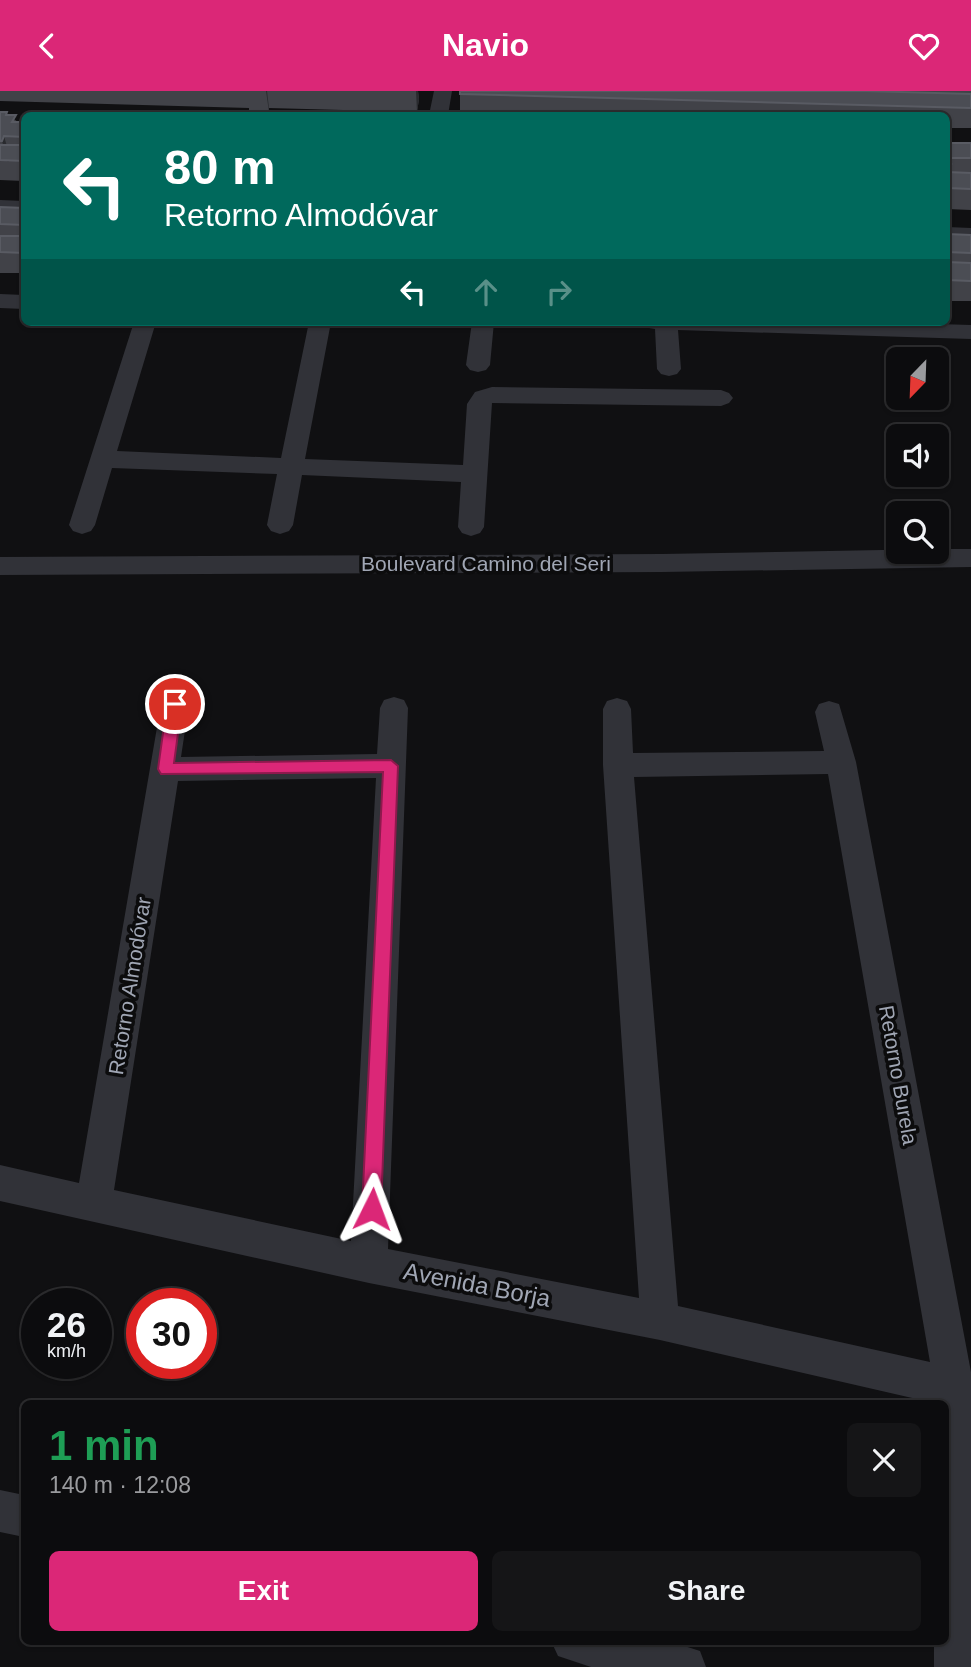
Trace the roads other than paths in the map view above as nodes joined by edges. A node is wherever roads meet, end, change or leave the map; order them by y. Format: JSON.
{"nodes":[{"id":1,"x":443,"y":91,"type":"edge"},
{"id":2,"x":440,"y":112,"type":"edge"},
{"id":3,"x":0,"y":206,"type":"edge"},
{"id":4,"x":21,"y":207,"type":"edge"},
{"id":5,"x":950,"y":233,"type":"edge"},
{"id":6,"x":971,"y":234,"type":"edge"},
{"id":7,"x":0,"y":301,"type":"edge"},
{"id":8,"x":21,"y":302,"type":"edge"},
{"id":9,"x":144,"y":326,"type":"edge"},
{"id":10,"x":319,"y":326,"type":"edge"},
{"id":11,"x":483,"y":326,"type":"edge"},
{"id":12,"x":666,"y":326,"type":"edge"},
{"id":13,"x":788,"y":326,"type":"edge"},
{"id":14,"x":971,"y":332,"type":"edge"},
{"id":15,"x":478,"y":365,"type":"dead end"},
{"id":16,"x":669,"y":369,"type":"dead end"},
{"id":17,"x":721,"y":398,"type":"dead end"},
{"id":18,"x":102,"y":459,"type":"junction"},
{"id":19,"x":290,"y":466,"type":"junction"},
{"id":20,"x":475,"y":474,"type":"junction"},
{"id":21,"x":82,"y":525,"type":"dead end"},
{"id":22,"x":280,"y":525,"type":"dead end"},
{"id":23,"x":471,"y":527,"type":"dead end"},
{"id":24,"x":971,"y":558,"type":"edge"},
{"id":25,"x":0,"y":566,"type":"edge"},
{"id":26,"x":175,"y":704,"type":"dead end"},
{"id":27,"x":394,"y":708,"type":"dead end"},
{"id":28,"x":617,"y":709,"type":"dead end"},
{"id":29,"x":829,"y":712,"type":"dead end"},
{"id":30,"x":841,"y":762,"type":"junction"},
{"id":31,"x":618,"y":765,"type":"junction"},
{"id":32,"x":391,"y":766,"type":"junction"},
{"id":33,"x":166,"y":769,"type":"junction"},
{"id":34,"x":0,"y":1183,"type":"edge"},
{"id":35,"x":94,"y":1203,"type":"junction"},
{"id":36,"x":369,"y":1264,"type":"junction"},
{"id":37,"x":660,"y":1321,"type":"junction"},
{"id":38,"x":954,"y":1387,"type":"junction"},
{"id":39,"x":0,"y":1511,"type":"edge"},
{"id":40,"x":21,"y":1515,"type":"edge"},
{"id":41,"x":590,"y":1645,"type":"edge"},
{"id":42,"x":684,"y":1667,"type":"edge"},
{"id":43,"x":956,"y":1667,"type":"edge"}],
"edges":[{"from":1,"to":2,"type":"street"},
{"from":3,"to":4,"type":"street"},
{"from":5,"to":6,"type":"street"},
{"from":7,"to":8,"type":"street"},
{"from":9,"to":18,"type":"street"},
{"from":10,"to":19,"type":"street"},
{"from":11,"to":15,"type":"street"},
{"from":12,"to":16,"type":"street"},
{"from":13,"to":14,"type":"street"},
{"from":17,"to":20,"type":"street"},
{"from":18,"to":19,"type":"street"},
{"from":18,"to":21,"type":"street"},
{"from":19,"to":20,"type":"street"},
{"from":19,"to":22,"type":"street"},
{"from":20,"to":23,"type":"street"},
{"from":24,"to":25,"type":"street","name":"Boulevard Camino del Seri"},
{"from":26,"to":33,"type":"street","name":"Retorno Almodóvar"},
{"from":27,"to":32,"type":"street"},
{"from":28,"to":31,"type":"street"},
{"from":29,"to":30,"type":"street","name":"Retorno Burela"},
{"from":30,"to":31,"type":"street"},
{"from":30,"to":38,"type":"street","name":"Retorno Burela"},
{"from":31,"to":37,"type":"street"},
{"from":32,"to":33,"type":"street"},
{"from":32,"to":36,"type":"street"},
{"from":33,"to":35,"type":"street","name":"Retorno Almodóvar"},
{"from":34,"to":35,"type":"street","name":"Avenida Borja"},
{"from":35,"to":36,"type":"street","name":"Avenida Borja"},
{"from":36,"to":37,"type":"street","name":"Avenida Borja"},
{"from":37,"to":38,"type":"street","name":"Avenida Borja"},
{"from":38,"to":43,"type":"street","name":"Retorno Burela"},
{"from":39,"to":40,"type":"street"},
{"from":41,"to":42,"type":"street"}]}
